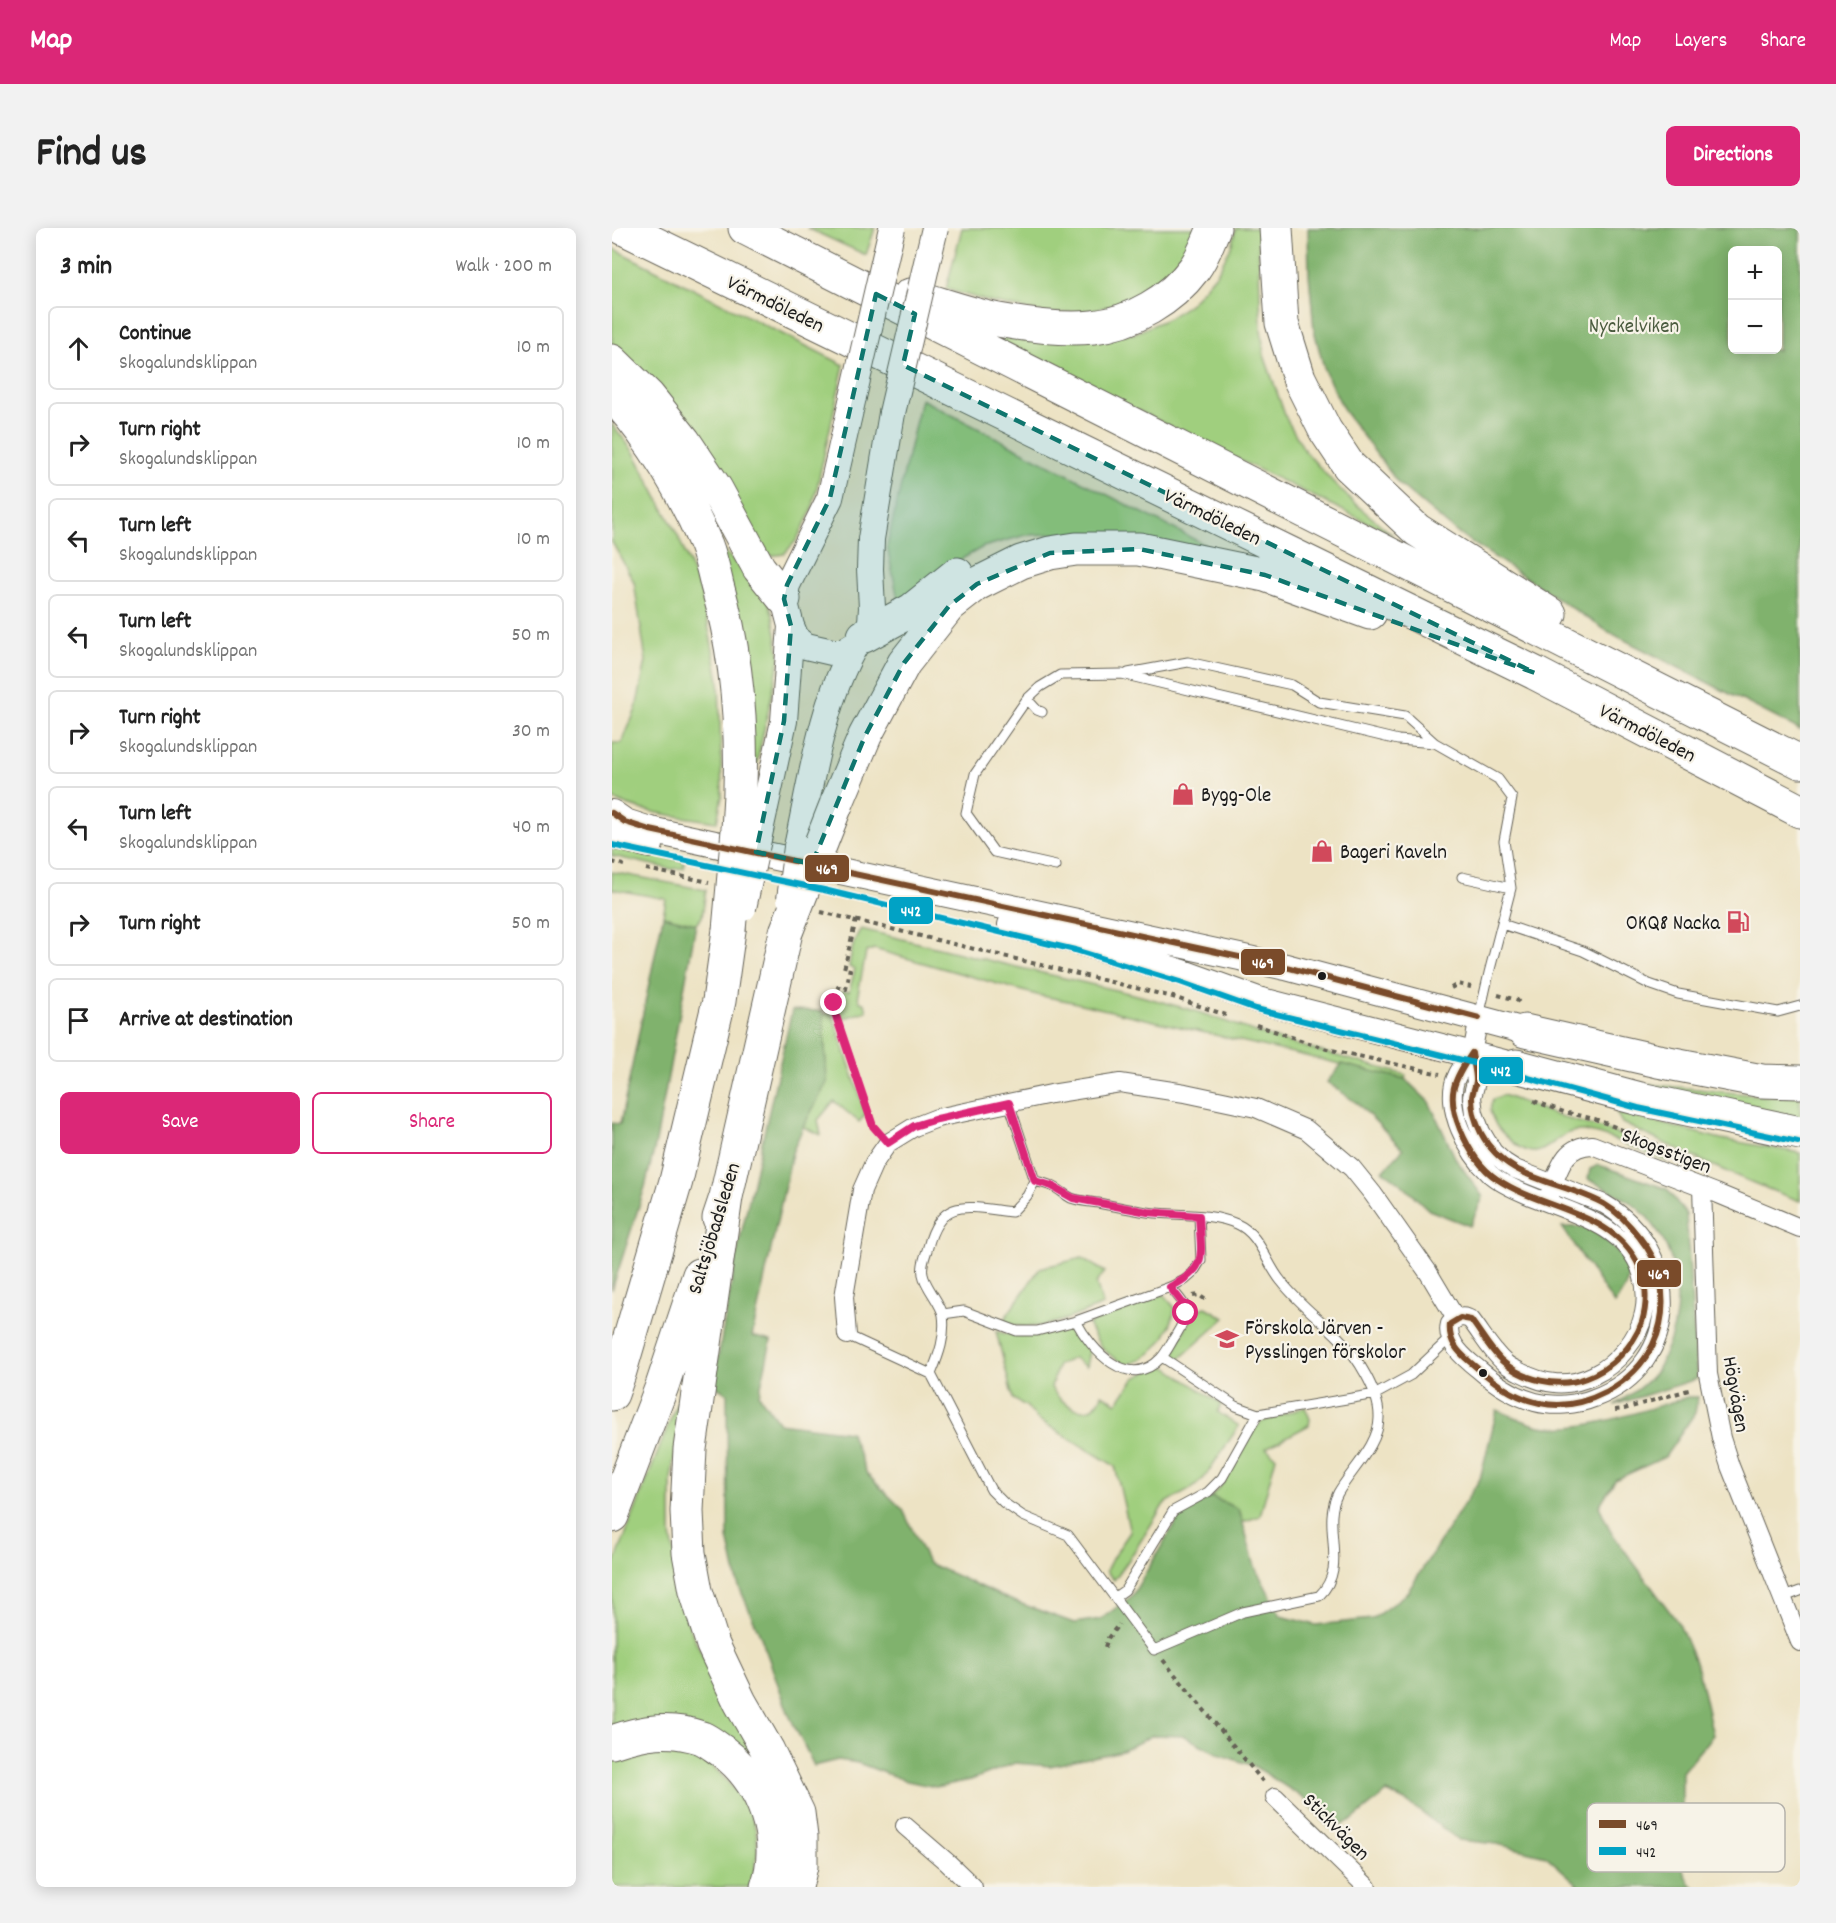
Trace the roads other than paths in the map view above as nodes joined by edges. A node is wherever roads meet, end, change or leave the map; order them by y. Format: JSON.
{"nodes":[{"id":1,"x":623,"y":228,"type":"edge"},
{"id":2,"x":745,"y":228,"type":"edge"},
{"id":3,"x":891,"y":228,"type":"edge"},
{"id":4,"x":935,"y":228,"type":"edge"},
{"id":5,"x":1214,"y":228,"type":"edge"},
{"id":6,"x":1276,"y":228,"type":"edge"},
{"id":7,"x":836,"y":274,"type":"junction"},
{"id":8,"x":612,"y":361,"type":"edge"},
{"id":9,"x":612,"y":395,"type":"edge"},
{"id":10,"x":1139,"y":549,"type":"junction"},
{"id":11,"x":788,"y":613,"type":"junction"},
{"id":12,"x":860,"y":640,"type":"junction"},
{"id":13,"x":1535,"y":673,"type":"junction"},
{"id":14,"x":1122,"y":674,"type":"junction"},
{"id":15,"x":1027,"y":699,"type":"junction"},
{"id":16,"x":1042,"y":712,"type":"dead end"},
{"id":17,"x":1435,"y":744,"type":"junction"},
{"id":18,"x":1767,"y":746,"type":"junction"},
{"id":19,"x":1800,"y":762,"type":"edge"},
{"id":20,"x":1800,"y":811,"type":"edge"},
{"id":21,"x":612,"y":813,"type":"edge"},
{"id":22,"x":748,"y":832,"type":"junction"},
{"id":23,"x":612,"y":837,"type":"edge"},
{"id":24,"x":1056,"y":866,"type":"dead end"},
{"id":25,"x":1462,"y":877,"type":"dead end"},
{"id":26,"x":1511,"y":888,"type":"junction"},
{"id":27,"x":1502,"y":924,"type":"junction"},
{"id":28,"x":786,"y":932,"type":"junction"},
{"id":29,"x":1800,"y":1006,"type":"edge"},
{"id":30,"x":1479,"y":1018,"type":"junction"},
{"id":31,"x":1525,"y":1031,"type":"joint"},
{"id":32,"x":1472,"y":1053,"type":"junction"},
{"id":33,"x":1516,"y":1066,"type":"joint"},
{"id":34,"x":1800,"y":1082,"type":"edge"},
{"id":35,"x":1009,"y":1103,"type":"junction"},
{"id":36,"x":1800,"y":1133,"type":"edge"},
{"id":37,"x":1035,"y":1181,"type":"junction"},
{"id":38,"x":1554,"y":1184,"type":"junction"},
{"id":39,"x":1702,"y":1187,"type":"junction"},
{"id":40,"x":726,"y":1197,"type":"junction"},
{"id":41,"x":1546,"y":1202,"type":"junction"},
{"id":42,"x":1199,"y":1216,"type":"junction"},
{"id":43,"x":1800,"y":1228,"type":"edge"},
{"id":44,"x":1170,"y":1287,"type":"junction"},
{"id":45,"x":943,"y":1314,"type":"junction"},
{"id":46,"x":1456,"y":1318,"type":"junction"},
{"id":47,"x":1076,"y":1321,"type":"junction"},
{"id":48,"x":847,"y":1335,"type":"joint"},
{"id":49,"x":1450,"y":1338,"type":"junction"},
{"id":50,"x":1162,"y":1357,"type":"junction"},
{"id":51,"x":931,"y":1374,"type":"junction"},
{"id":52,"x":612,"y":1394,"type":"edge"},
{"id":53,"x":1376,"y":1394,"type":"junction"},
{"id":54,"x":1258,"y":1414,"type":"junction"},
{"id":55,"x":612,"y":1516,"type":"edge"},
{"id":56,"x":1800,"y":1591,"type":"edge"},
{"id":57,"x":1115,"y":1597,"type":"junction"},
{"id":58,"x":1781,"y":1598,"type":"junction"},
{"id":59,"x":1800,"y":1642,"type":"edge"},
{"id":60,"x":612,"y":1742,"type":"edge"},
{"id":61,"x":1275,"y":1797,"type":"road end"},
{"id":62,"x":905,"y":1826,"type":"dead end"},
{"id":63,"x":767,"y":1887,"type":"edge"},
{"id":64,"x":796,"y":1887,"type":"edge"},
{"id":65,"x":973,"y":1887,"type":"edge"},
{"id":66,"x":1367,"y":1887,"type":"edge"}],
"edges":[{"from":1,"to":13,"type":"highway","name":"Värmdöleden"},
{"from":2,"to":7,"type":"highway","name":"Värmdöleden"},
{"from":3,"to":11,"type":"main road","bridge":true},
{"from":4,"to":12,"type":"main road","bridge":true},
{"from":5,"to":7,"type":"highway"},
{"from":6,"to":18,"type":"highway"},
{"from":7,"to":18,"type":"highway","name":"Värmdöleden"},
{"from":8,"to":11,"type":"highway"},
{"from":9,"to":22,"type":"highway"},
{"from":10,"to":12,"type":"highway"},
{"from":10,"to":13,"type":"highway"},
{"from":10,"to":28,"type":"highway","name":"Saltsjöbadsleden","bridge":true},
{"from":11,"to":12,"type":"main road"},
{"from":11,"to":22,"type":"main road"},
{"from":12,"to":28,"type":"main road","bridge":true},
{"from":13,"to":20,"type":"highway","name":"Värmdöleden"},
{"from":14,"to":15,"type":"lane"},
{"from":14,"to":17,"type":"lane"},
{"from":14,"to":17,"type":"lane"},
{"from":15,"to":16,"type":"lane"},
{"from":15,"to":24,"type":"lane"},
{"from":17,"to":26,"type":"lane"},
{"from":18,"to":19,"type":"highway","name":"Värmdöleden"},
{"from":21,"to":30,"type":"main road"},
{"from":22,"to":52,"type":"highway","bridge":true},
{"from":23,"to":32,"type":"main road"},
{"from":25,"to":26,"type":"lane"},
{"from":26,"to":27,"type":"lane"},
{"from":27,"to":29,"type":"lane"},
{"from":27,"to":30,"type":"lane"},
{"from":28,"to":40,"type":"highway","name":"Saltsjöbadsleden"},
{"from":30,"to":31,"type":"main road"},
{"from":30,"to":32,"type":"street"},
{"from":31,"to":34,"type":"highway"},
{"from":32,"to":33,"type":"main road"},
{"from":32,"to":38,"type":"street"},
{"from":32,"to":41,"type":"street"},
{"from":33,"to":36,"type":"highway"},
{"from":35,"to":37,"type":"lane"},
{"from":35,"to":46,"type":"street"},
{"from":35,"to":48,"type":"street"},
{"from":37,"to":42,"type":"lane"},
{"from":37,"to":45,"type":"lane"},
{"from":38,"to":39,"type":"street","name":"Skogsstigen"},
{"from":38,"to":41,"type":"street","name":"Skogsstigen"},
{"from":38,"to":49,"type":"street"},
{"from":39,"to":43,"type":"street","name":"Skogsstigen"},
{"from":39,"to":58,"type":"street","name":"Högvägen"},
{"from":40,"to":55,"type":"highway","name":"Saltsjöbadsleden"},
{"from":40,"to":64,"type":"highway"},
{"from":41,"to":46,"type":"street"},
{"from":42,"to":44,"type":"lane"},
{"from":42,"to":53,"type":"lane"},
{"from":44,"to":47,"type":"lane"},
{"from":44,"to":50,"type":"lane"},
{"from":45,"to":47,"type":"lane"},
{"from":45,"to":51,"type":"lane"},
{"from":46,"to":49,"type":"street"},
{"from":47,"to":50,"type":"lane"},
{"from":48,"to":51,"type":"lane"},
{"from":49,"to":53,"type":"lane"},
{"from":50,"to":54,"type":"lane"},
{"from":51,"to":57,"type":"lane"},
{"from":53,"to":54,"type":"lane"},
{"from":53,"to":57,"type":"lane"},
{"from":54,"to":57,"type":"lane"},
{"from":56,"to":58,"type":"lane"},
{"from":58,"to":59,"type":"street","name":"Högvägen"},
{"from":60,"to":63,"type":"highway"},
{"from":61,"to":66,"type":"street","name":"Stickvägen"},
{"from":62,"to":65,"type":"street"}]}
